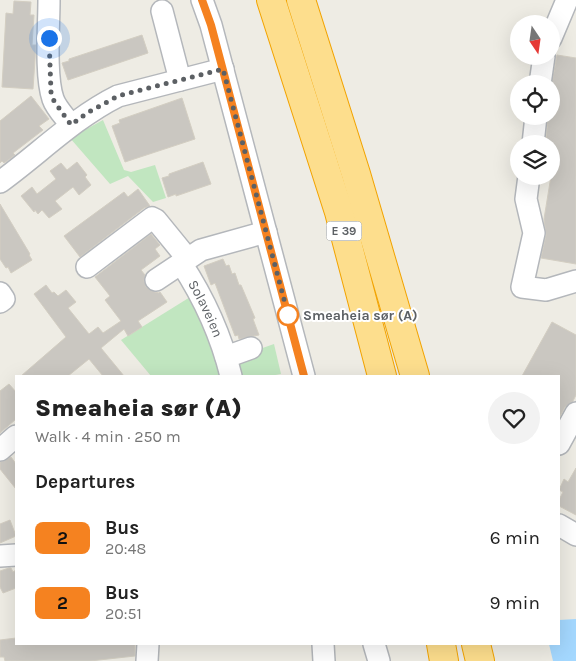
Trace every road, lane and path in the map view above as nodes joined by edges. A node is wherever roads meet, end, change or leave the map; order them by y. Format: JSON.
{"nodes":[{"id":1,"x":49,"y":0,"type":"edge"},
{"id":2,"x":202,"y":0,"type":"edge"},
{"id":3,"x":257,"y":0,"type":"edge"},
{"id":4,"x":271,"y":0,"type":"edge"},
{"id":5,"x":301,"y":0,"type":"edge"},
{"id":6,"x":567,"y":0,"type":"edge"},
{"id":7,"x":162,"y":11,"type":"dead end"},
{"id":8,"x":560,"y":17,"type":"edge"},
{"id":9,"x":223,"y":69,"type":"junction"},
{"id":10,"x":180,"y":80,"type":"junction"},
{"id":11,"x":300,"y":87,"type":"junction"},
{"id":12,"x":71,"y":125,"type":"junction"},
{"id":13,"x":0,"y":182,"type":"edge"},
{"id":14,"x":528,"y":185,"type":"edge"},
{"id":15,"x":266,"y":232,"type":"junction"},
{"id":16,"x":184,"y":261,"type":"junction"},
{"id":17,"x":87,"y":267,"type":"dead end"},
{"id":18,"x":156,"y":280,"type":"dead end"},
{"id":19,"x":576,"y":281,"type":"edge"},
{"id":20,"x":0,"y":293,"type":"edge"},
{"id":21,"x":0,"y":302,"type":"edge"},
{"id":22,"x":251,"y":348,"type":"dead end"},
{"id":23,"x":228,"y":366,"type":"edge"},
{"id":24,"x":304,"y":375,"type":"edge"},
{"id":25,"x":382,"y":375,"type":"edge"},
{"id":26,"x":415,"y":375,"type":"edge"},
{"id":27,"x":576,"y":413,"type":"edge"},
{"id":28,"x":15,"y":437,"type":"edge"},
{"id":29,"x":560,"y":442,"type":"edge"},
{"id":30,"x":0,"y":450,"type":"edge"},
{"id":31,"x":560,"y":526,"type":"edge"},
{"id":32,"x":576,"y":535,"type":"edge"},
{"id":33,"x":15,"y":555,"type":"edge"},
{"id":34,"x":0,"y":556,"type":"edge"},
{"id":35,"x":148,"y":645,"type":"edge"},
{"id":36,"x":323,"y":645,"type":"edge"},
{"id":37,"x":374,"y":645,"type":"edge"},
{"id":38,"x":441,"y":645,"type":"edge"},
{"id":39,"x":476,"y":645,"type":"edge"},
{"id":40,"x":147,"y":661,"type":"edge"},
{"id":41,"x":324,"y":661,"type":"edge"},
{"id":42,"x":379,"y":661,"type":"edge"},
{"id":43,"x":444,"y":661,"type":"edge"},
{"id":44,"x":480,"y":661,"type":"edge"}],
"edges":[{"from":1,"to":12,"type":"street"},
{"from":2,"to":9,"type":"street"},
{"from":3,"to":11,"type":"highway","number":"E 39"},
{"from":4,"to":11,"type":"highway","number":"E 39"},
{"from":5,"to":26,"type":"highway","number":"E 39"},
{"from":6,"to":8,"type":"street"},
{"from":7,"to":10,"type":"street"},
{"from":9,"to":10,"type":"street"},
{"from":9,"to":15,"type":"street"},
{"from":10,"to":12,"type":"street"},
{"from":11,"to":25,"type":"highway","number":"E 39"},
{"from":12,"to":13,"type":"street"},
{"from":14,"to":19,"type":"street"},
{"from":15,"to":16,"type":"street","name":"Solaveien"},
{"from":15,"to":24,"type":"street"},
{"from":16,"to":17,"type":"street"},
{"from":16,"to":18,"type":"street","name":"Solaveien"},
{"from":16,"to":23,"type":"street","name":"Solaveien"},
{"from":20,"to":21,"type":"street"},
{"from":22,"to":23,"type":"street","name":"Solaveien"},
{"from":27,"to":29,"type":"street"},
{"from":28,"to":30,"type":"street"},
{"from":31,"to":32,"type":"street"},
{"from":33,"to":34,"type":"street"},
{"from":35,"to":40,"type":"street"},
{"from":36,"to":41,"type":"street"},
{"from":37,"to":42,"type":"street"},
{"from":38,"to":43,"type":"highway"},
{"from":39,"to":44,"type":"highway"}]}
